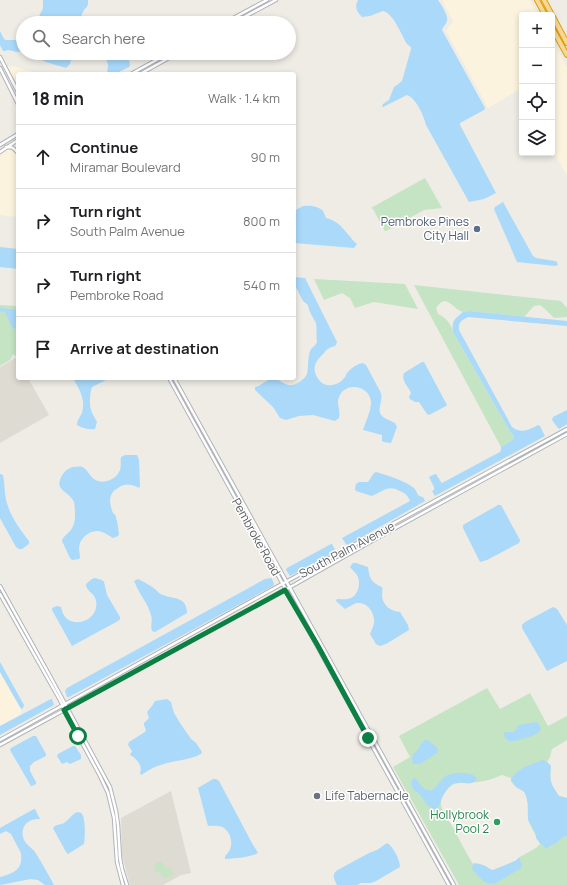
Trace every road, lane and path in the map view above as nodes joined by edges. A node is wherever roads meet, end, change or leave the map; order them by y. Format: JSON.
{"nodes":[{"id":1,"x":267,"y":0,"type":"edge"},
{"id":2,"x":276,"y":0,"type":"edge"},
{"id":3,"x":537,"y":0,"type":"edge"},
{"id":4,"x":544,"y":0,"type":"edge"},
{"id":5,"x":543,"y":12,"type":"edge"},
{"id":6,"x":550,"y":12,"type":"edge"},
{"id":7,"x":237,"y":16,"type":"edge"},
{"id":8,"x":246,"y":16,"type":"edge"},
{"id":9,"x":555,"y":21,"type":"edge"},
{"id":10,"x":555,"y":33,"type":"edge"},
{"id":11,"x":567,"y":43,"type":"edge"},
{"id":12,"x":567,"y":55,"type":"edge"},
{"id":13,"x":0,"y":57,"type":"edge"},
{"id":14,"x":156,"y":60,"type":"edge"},
{"id":15,"x":165,"y":60,"type":"edge"},
{"id":16,"x":0,"y":68,"type":"edge"},
{"id":17,"x":135,"y":72,"type":"edge"},
{"id":18,"x":144,"y":72,"type":"edge"},
{"id":19,"x":16,"y":88,"type":"edge"},
{"id":20,"x":16,"y":100,"type":"edge"},
{"id":21,"x":16,"y":135,"type":"edge"},
{"id":22,"x":16,"y":141,"type":"edge"},
{"id":23,"x":0,"y":145,"type":"edge"},
{"id":24,"x":6,"y":147,"type":"junction"},
{"id":25,"x":16,"y":151,"type":"edge"},
{"id":26,"x":0,"y":152,"type":"edge"},
{"id":27,"x":170,"y":380,"type":"edge"},
{"id":28,"x":175,"y":380,"type":"edge"},
{"id":29,"x":567,"y":429,"type":"edge"},
{"id":30,"x":567,"y":434,"type":"edge"},
{"id":31,"x":287,"y":582,"type":"junction"},
{"id":32,"x":282,"y":584,"type":"junction"},
{"id":33,"x":0,"y":586,"type":"edge"},
{"id":34,"x":290,"y":588,"type":"junction"},
{"id":35,"x":285,"y":590,"type":"junction"},
{"id":36,"x":0,"y":594,"type":"edge"},
{"id":37,"x":64,"y":705,"type":"junction"},
{"id":38,"x":65,"y":709,"type":"junction"},
{"id":39,"x":0,"y":740,"type":"edge"},
{"id":40,"x":0,"y":745,"type":"edge"},
{"id":41,"x":123,"y":885,"type":"edge"},
{"id":42,"x":127,"y":885,"type":"edge"},
{"id":43,"x":449,"y":885,"type":"edge"},
{"id":44,"x":454,"y":885,"type":"edge"}],
"edges":[{"from":1,"to":7,"type":"main road"},
{"from":2,"to":8,"type":"main road"},
{"from":3,"to":5,"type":"highway"},
{"from":4,"to":6,"type":"highway"},
{"from":9,"to":11,"type":"highway"},
{"from":10,"to":12,"type":"highway"},
{"from":13,"to":19,"type":"main road"},
{"from":14,"to":17,"type":"main road"},
{"from":15,"to":18,"type":"main road"},
{"from":16,"to":20,"type":"main road"},
{"from":21,"to":23,"type":"main road"},
{"from":22,"to":24,"type":"main road"},
{"from":24,"to":25,"type":"main road"},
{"from":24,"to":26,"type":"main road"},
{"from":27,"to":32,"type":"main road","name":"Pembroke Road"},
{"from":28,"to":31,"type":"main road","name":"Pembroke Road"},
{"from":29,"to":31,"type":"main road","name":"South Palm Avenue"},
{"from":30,"to":34,"type":"main road","name":"South Palm Avenue"},
{"from":31,"to":32,"type":"main road","name":"South Palm Avenue"},
{"from":31,"to":34,"type":"main road","name":"Pembroke Road"},
{"from":32,"to":35,"type":"main road","name":"Pembroke Road"},
{"from":32,"to":37,"type":"main road","name":"South Palm Avenue"},
{"from":33,"to":37,"type":"main road"},
{"from":34,"to":35,"type":"main road","name":"South Palm Avenue"},
{"from":34,"to":44,"type":"main road","name":"Pembroke Road"},
{"from":35,"to":38,"type":"main road","name":"South Palm Avenue"},
{"from":35,"to":43,"type":"main road","name":"Pembroke Road"},
{"from":36,"to":37,"type":"main road"},
{"from":37,"to":38,"type":"main road"},
{"from":37,"to":39,"type":"main road","name":"South Palm Avenue"},
{"from":38,"to":40,"type":"main road","name":"South Palm Avenue"},
{"from":38,"to":41,"type":"main road"},
{"from":38,"to":42,"type":"main road"}]}
